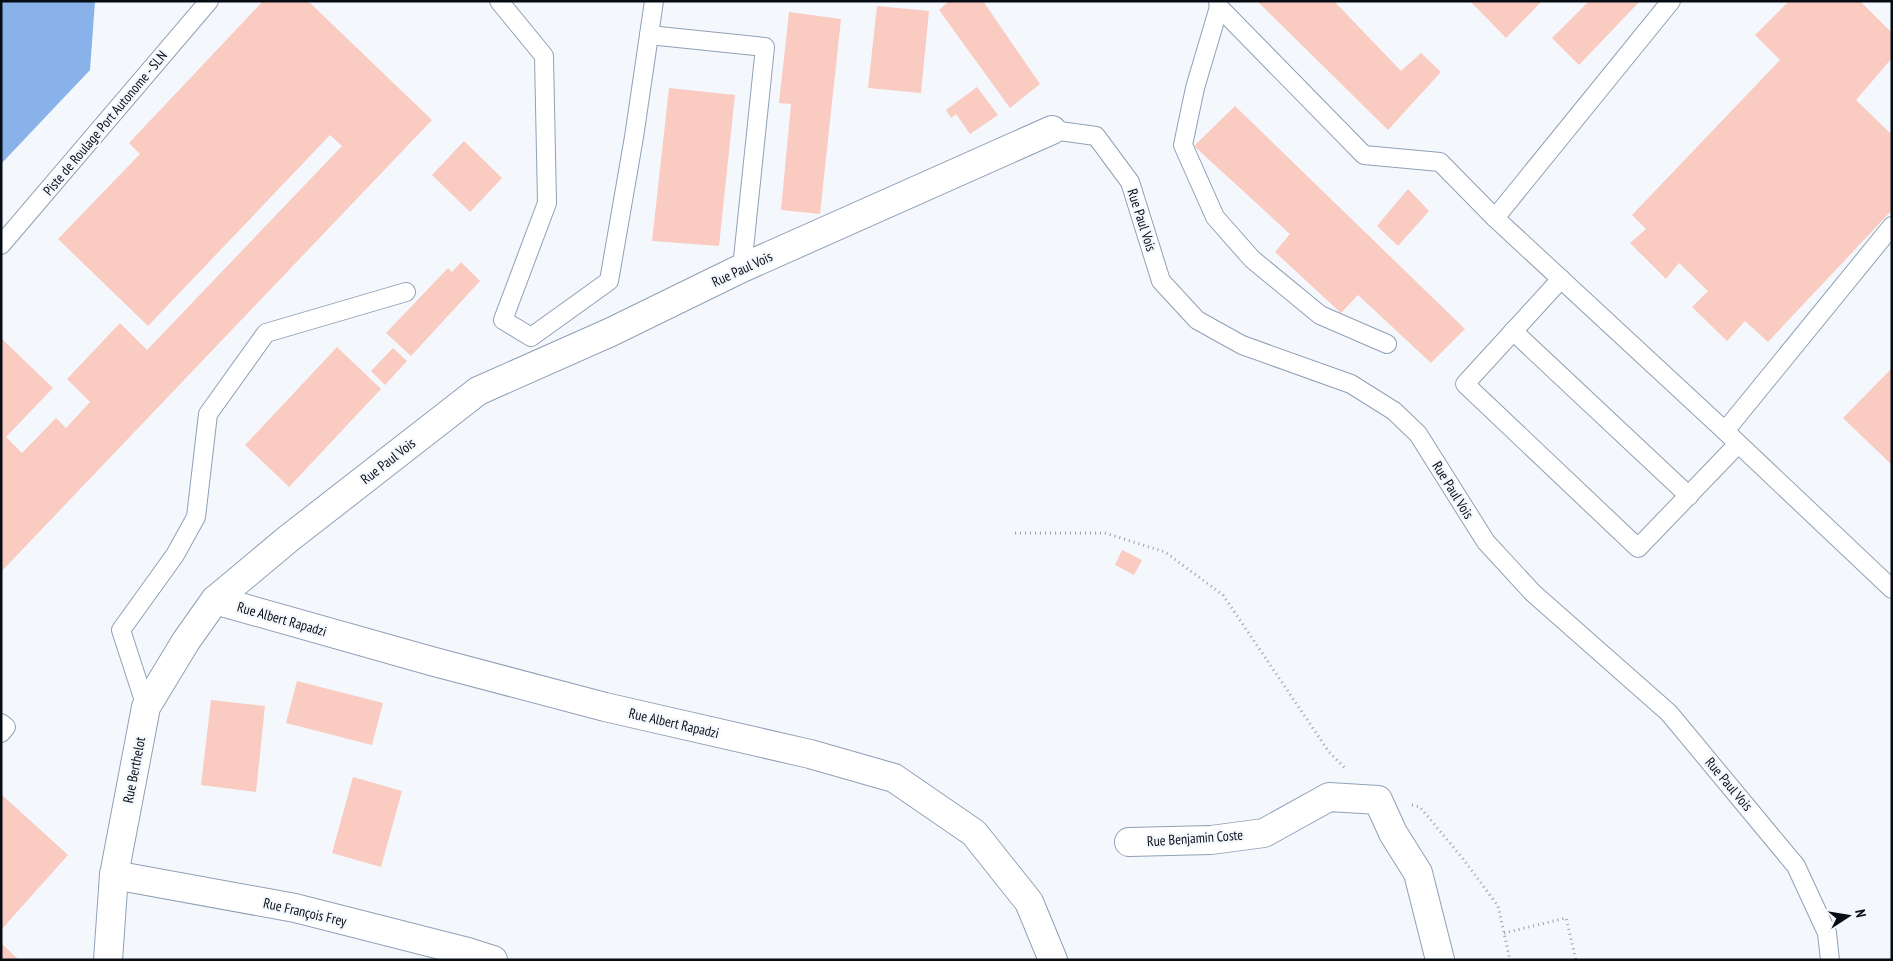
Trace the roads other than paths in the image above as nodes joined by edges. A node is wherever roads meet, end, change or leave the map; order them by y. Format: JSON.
{"nodes":[{"id":1,"x":209,"y":1,"type":"edge"},
{"id":2,"x":499,"y":1,"type":"edge"},
{"id":3,"x":654,"y":1,"type":"edge"},
{"id":4,"x":1670,"y":1,"type":"edge"},
{"id":5,"x":1218,"y":4,"type":"edge"},
{"id":6,"x":649,"y":36,"type":"junction"},
{"id":7,"x":1052,"y":130,"type":"joint"},
{"id":8,"x":1495,"y":218,"type":"junction"},
{"id":9,"x":1892,"y":226,"type":"edge"},
{"id":10,"x":1,"y":245,"type":"edge"},
{"id":11,"x":742,"y":268,"type":"junction"},
{"id":12,"x":1561,"y":279,"type":"junction"},
{"id":13,"x":406,"y":292,"type":"dead end"},
{"id":14,"x":1513,"y":331,"type":"junction"},
{"id":15,"x":1387,"y":344,"type":"dead end"},
{"id":16,"x":1725,"y":431,"type":"junction"},
{"id":17,"x":1738,"y":444,"type":"junction"},
{"id":18,"x":1690,"y":496,"type":"junction"},
{"id":19,"x":1892,"y":589,"type":"edge"},
{"id":20,"x":216,"y":600,"type":"junction"},
{"id":21,"x":146,"y":707,"type":"junction"},
{"id":22,"x":1,"y":723,"type":"edge"},
{"id":23,"x":1,"y":732,"type":"edge"},
{"id":24,"x":1129,"y":842,"type":"dead end"},
{"id":25,"x":114,"y":876,"type":"junction"},
{"id":26,"x":108,"y":960,"type":"edge"},
{"id":27,"x":493,"y":960,"type":"edge"},
{"id":28,"x":1052,"y":960,"type":"edge"},
{"id":29,"x":1440,"y":960,"type":"edge"},
{"id":30,"x":1830,"y":960,"type":"edge"}],
"edges":[{"from":1,"to":10,"type":"lane","name":"Piste de Roulage Port Autonome - SLN"},
{"from":2,"to":6,"type":"lane"},
{"from":3,"to":6,"type":"lane"},
{"from":4,"to":8,"type":"lane"},
{"from":5,"to":8,"type":"lane"},
{"from":5,"to":15,"type":"lane"},
{"from":6,"to":11,"type":"lane"},
{"from":7,"to":11,"type":"street","name":"Rue Paul Vois"},
{"from":7,"to":30,"type":"lane","name":"Rue Paul Vois"},
{"from":8,"to":12,"type":"lane"},
{"from":9,"to":16,"type":"lane"},
{"from":11,"to":20,"type":"street","name":"Rue Paul Vois"},
{"from":12,"to":14,"type":"lane"},
{"from":12,"to":16,"type":"lane"},
{"from":13,"to":21,"type":"lane"},
{"from":14,"to":18,"type":"lane"},
{"from":14,"to":18,"type":"lane"},
{"from":16,"to":17,"type":"lane"},
{"from":17,"to":18,"type":"lane"},
{"from":17,"to":19,"type":"lane"},
{"from":20,"to":21,"type":"street","name":"Rue Berthelot"},
{"from":20,"to":28,"type":"street","name":"Rue Albert Rapadzi"},
{"from":21,"to":25,"type":"street","name":"Rue Berthelot"},
{"from":22,"to":23,"type":"lane"},
{"from":24,"to":29,"type":"street","name":"Rue Benjamin Coste"},
{"from":25,"to":26,"type":"street","name":"Rue Berthelot"},
{"from":25,"to":27,"type":"street","name":"Rue François Frey"}]}
